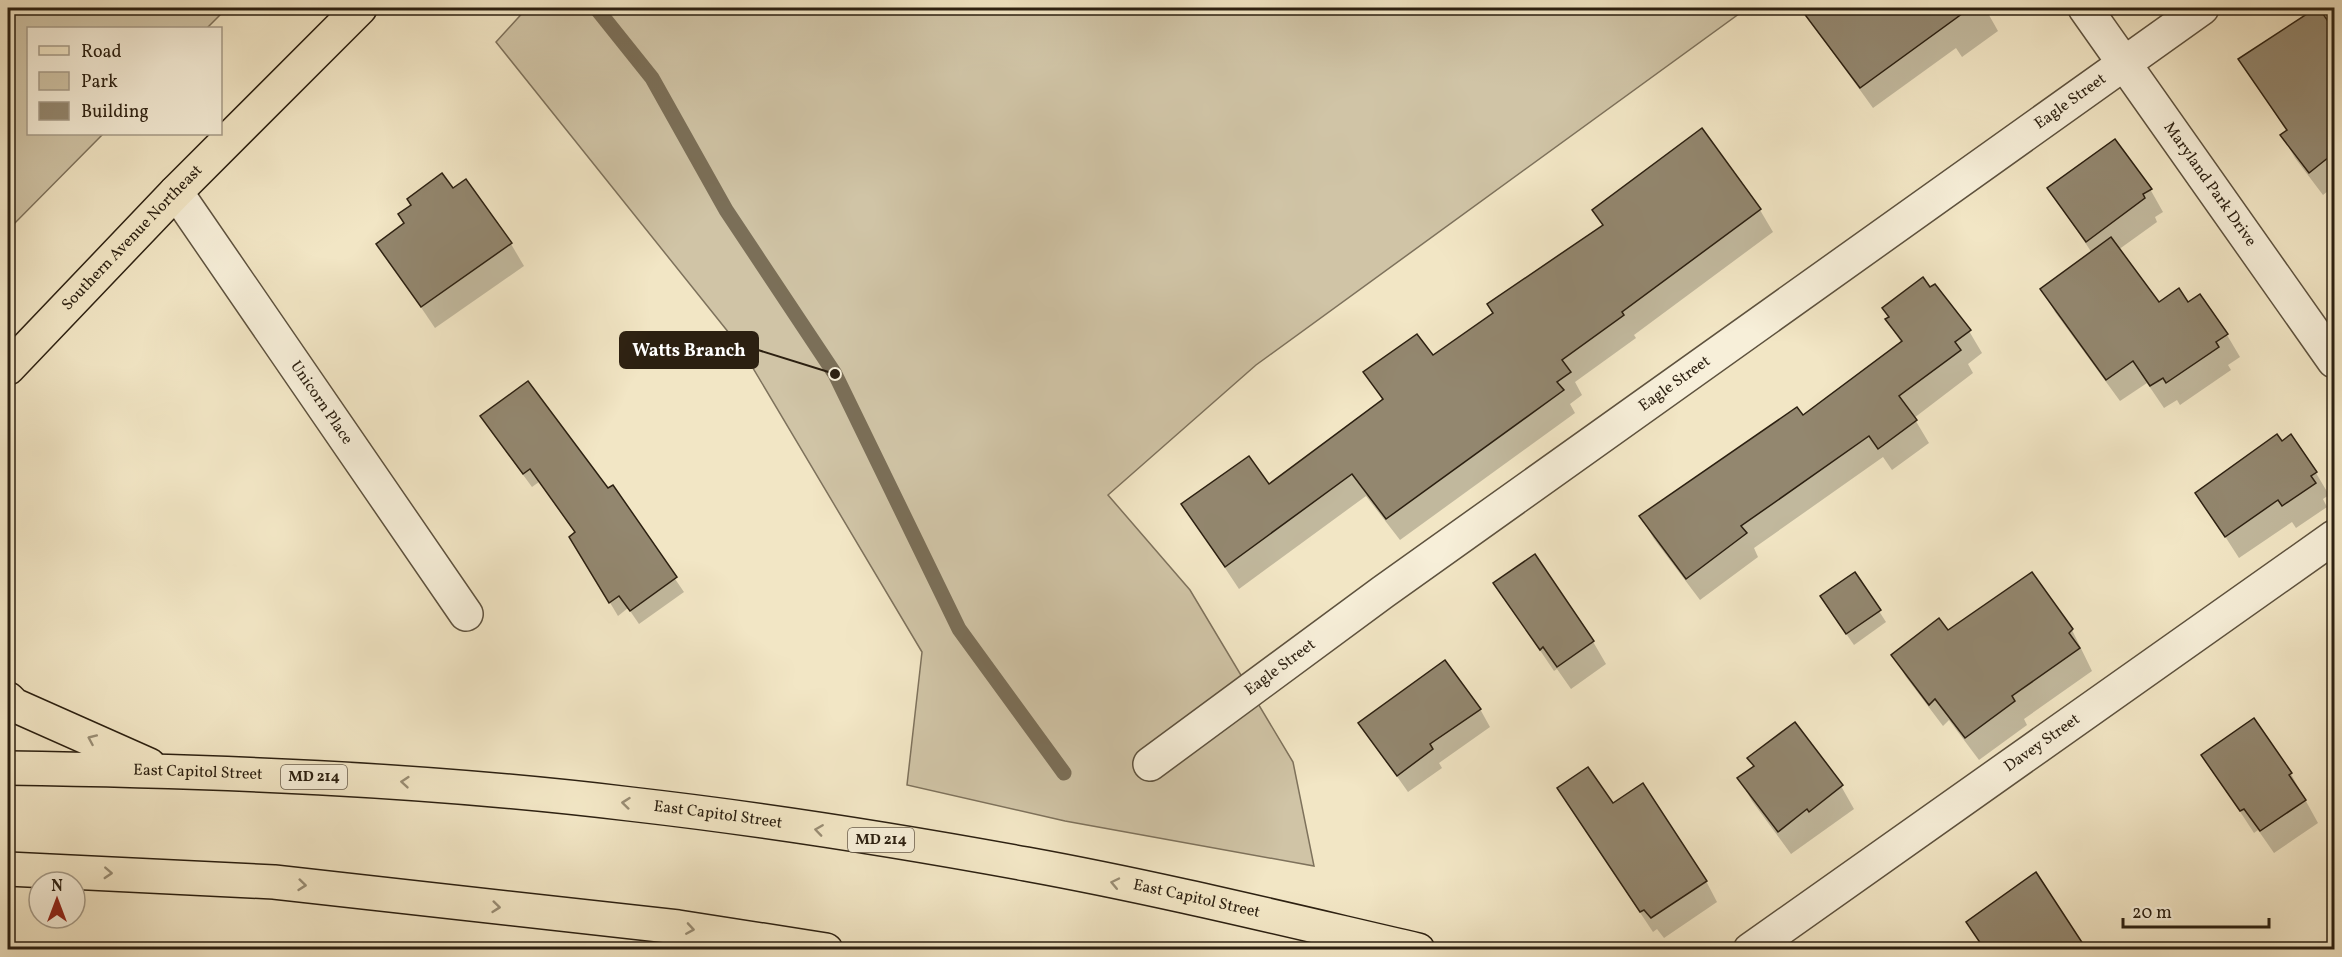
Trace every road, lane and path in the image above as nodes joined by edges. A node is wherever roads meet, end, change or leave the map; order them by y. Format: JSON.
{"nodes":[{"id":1,"x":360,"y":8,"type":"edge"},
{"id":2,"x":2085,"y":8,"type":"edge"},
{"id":3,"x":2202,"y":8,"type":"edge"},
{"id":4,"x":2125,"y":63,"type":"junction"},
{"id":5,"x":176,"y":192,"type":"junction"},
{"id":6,"x":2334,"y":361,"type":"edge"},
{"id":7,"x":8,"y":368,"type":"edge"},
{"id":8,"x":2334,"y":537,"type":"edge"},
{"id":9,"x":466,"y":614,"type":"dead end"},
{"id":10,"x":8,"y":699,"type":"edge"},
{"id":11,"x":1150,"y":764,"type":"dead end"},
{"id":12,"x":8,"y":768,"type":"edge"},
{"id":13,"x":164,"y":772,"type":"junction"},
{"id":14,"x":8,"y":869,"type":"edge"},
{"id":15,"x":826,"y":950,"type":"edge"},
{"id":16,"x":1418,"y":950,"type":"edge"},
{"id":17,"x":1749,"y":950,"type":"edge"}],
"edges":[{"from":1,"to":5,"type":"main road","name":"Southern Avenue Northeast"},
{"from":2,"to":4,"type":"street","name":"Maryland Park Drive"},
{"from":3,"to":4,"type":"street","name":"Eagle Street"},
{"from":4,"to":6,"type":"street","name":"Maryland Park Drive"},
{"from":4,"to":11,"type":"street","name":"Eagle Street"},
{"from":5,"to":7,"type":"main road","name":"Southern Avenue Northeast"},
{"from":5,"to":9,"type":"street","name":"Unicorn Place"},
{"from":8,"to":17,"type":"street","name":"Davey Street"},
{"from":13,"to":10,"type":"main road","one_way":true},
{"from":12,"to":13,"type":"main road","name":"East Capitol Street","number":"MD 214"},
{"from":16,"to":13,"type":"main road","name":"East Capitol Street","number":"MD 214","one_way":true},
{"from":14,"to":15,"type":"main road","one_way":true}]}
